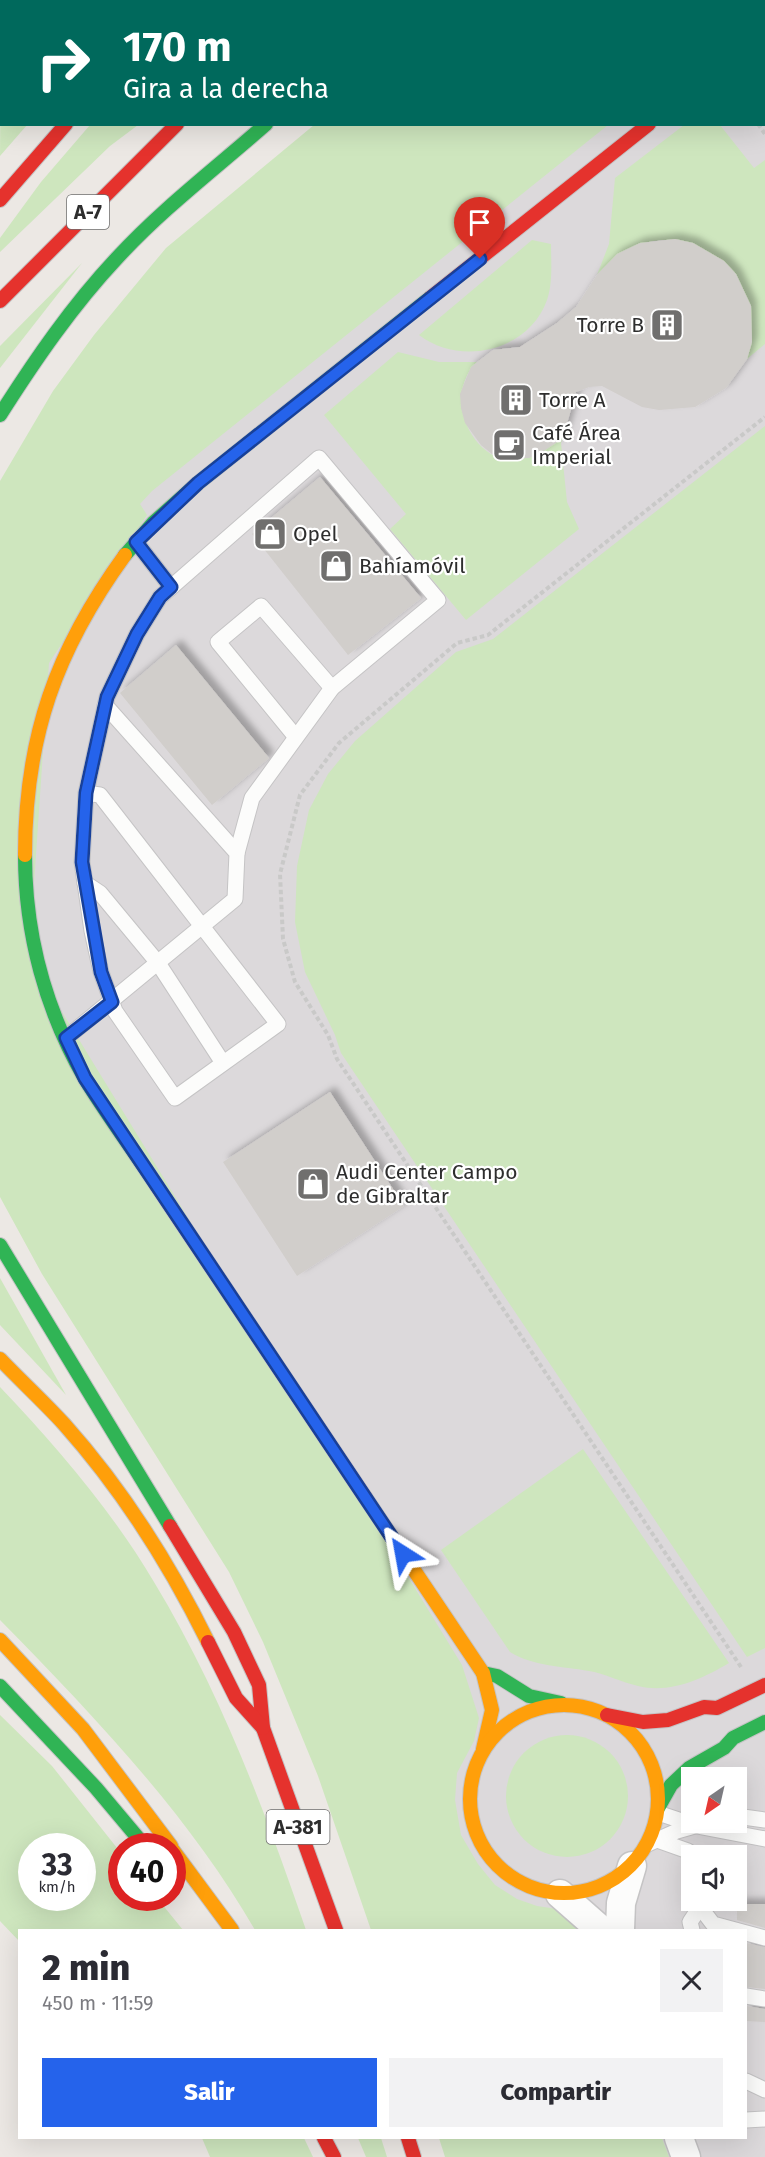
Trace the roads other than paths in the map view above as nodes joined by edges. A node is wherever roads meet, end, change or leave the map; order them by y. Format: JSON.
{"nodes":[{"id":1,"x":64,"y":126,"type":"edge"},
{"id":2,"x":175,"y":126,"type":"edge"},
{"id":3,"x":264,"y":126,"type":"edge"},
{"id":4,"x":646,"y":126,"type":"edge"},
{"id":5,"x":0,"y":200,"type":"edge"},
{"id":6,"x":0,"y":301,"type":"edge"},
{"id":7,"x":0,"y":415,"type":"edge"},
{"id":8,"x":136,"y":542,"type":"junction"},
{"id":9,"x":171,"y":587,"type":"junction"},
{"id":10,"x":332,"y":688,"type":"junction"},
{"id":11,"x":105,"y":705,"type":"junction"},
{"id":12,"x":295,"y":736,"type":"junction"},
{"id":13,"x":86,"y":793,"type":"junction"},
{"id":14,"x":237,"y":853,"type":"junction"},
{"id":15,"x":85,"y":883,"type":"junction"},
{"id":16,"x":202,"y":926,"type":"junction"},
{"id":17,"x":158,"y":963,"type":"junction"},
{"id":18,"x":112,"y":1002,"type":"junction"},
{"id":19,"x":66,"y":1038,"type":"junction"},
{"id":20,"x":224,"y":1063,"type":"junction"},
{"id":21,"x":0,"y":1245,"type":"edge"},
{"id":22,"x":0,"y":1359,"type":"edge"},
{"id":23,"x":0,"y":1640,"type":"edge"},
{"id":24,"x":765,"y":1671,"type":"edge"},
{"id":25,"x":483,"y":1672,"type":"junction"},
{"id":26,"x":765,"y":1685,"type":"edge"},
{"id":27,"x":0,"y":1686,"type":"edge"},
{"id":28,"x":567,"y":1705,"type":"junction"},
{"id":29,"x":704,"y":1707,"type":"junction"},
{"id":30,"x":605,"y":1714,"type":"junction"},
{"id":31,"x":765,"y":1722,"type":"edge"},
{"id":32,"x":262,"y":1728,"type":"junction"},
{"id":33,"x":765,"y":1734,"type":"edge"},
{"id":34,"x":724,"y":1748,"type":"junction"},
{"id":35,"x":483,"y":1749,"type":"junction"},
{"id":36,"x":658,"y":1810,"type":"junction"},
{"id":37,"x":681,"y":1817,"type":"edge"},
{"id":38,"x":747,"y":1818,"type":"edge"},
{"id":39,"x":765,"y":1820,"type":"edge"},
{"id":40,"x":134,"y":1833,"type":"edge"},
{"id":41,"x":161,"y":1833,"type":"edge"},
{"id":42,"x":683,"y":1833,"type":"edge"},
{"id":43,"x":740,"y":1833,"type":"edge"},
{"id":44,"x":765,"y":1839,"type":"edge"},
{"id":45,"x":646,"y":1850,"type":"junction"},
{"id":46,"x":681,"y":1851,"type":"edge"},
{"id":47,"x":186,"y":1867,"type":"edge"},
{"id":48,"x":560,"y":1894,"type":"junction"},
{"id":49,"x":697,"y":1911,"type":"edge"},
{"id":50,"x":705,"y":1911,"type":"edge"},
{"id":51,"x":689,"y":1928,"type":"edge"},
{"id":52,"x":231,"y":1929,"type":"edge"},
{"id":53,"x":336,"y":1929,"type":"edge"},
{"id":54,"x":600,"y":1929,"type":"edge"},
{"id":55,"x":620,"y":1929,"type":"edge"},
{"id":56,"x":732,"y":1929,"type":"edge"},
{"id":57,"x":747,"y":1933,"type":"edge"},
{"id":58,"x":765,"y":1938,"type":"edge"},
{"id":59,"x":747,"y":1995,"type":"edge"},
{"id":60,"x":765,"y":1999,"type":"edge"},
{"id":61,"x":747,"y":2082,"type":"edge"},
{"id":62,"x":765,"y":2092,"type":"edge"},
{"id":63,"x":747,"y":2094,"type":"edge"},
{"id":64,"x":765,"y":2119,"type":"edge"},
{"id":65,"x":747,"y":2120,"type":"edge"},
{"id":66,"x":325,"y":2139,"type":"edge"},
{"id":67,"x":408,"y":2139,"type":"edge"},
{"id":68,"x":679,"y":2139,"type":"edge"},
{"id":69,"x":334,"y":2157,"type":"edge"},
{"id":70,"x":414,"y":2157,"type":"edge"},
{"id":71,"x":686,"y":2157,"type":"edge"}],
"edges":[{"from":1,"to":5,"type":"main road"},
{"from":2,"to":6,"type":"main road","number":"A-7"},
{"from":3,"to":7,"type":"main road"},
{"from":4,"to":8,"type":"main road"},
{"from":8,"to":9,"type":"lane"},
{"from":8,"to":19,"type":"main road"},
{"from":9,"to":10,"type":"lane"},
{"from":9,"to":11,"type":"lane"},
{"from":10,"to":12,"type":"lane"},
{"from":10,"to":12,"type":"lane"},
{"from":11,"to":13,"type":"lane"},
{"from":11,"to":14,"type":"lane"},
{"from":12,"to":14,"type":"lane"},
{"from":13,"to":15,"type":"lane"},
{"from":13,"to":16,"type":"lane"},
{"from":14,"to":16,"type":"lane"},
{"from":15,"to":17,"type":"lane"},
{"from":15,"to":18,"type":"lane"},
{"from":16,"to":17,"type":"lane"},
{"from":16,"to":20,"type":"lane"},
{"from":17,"to":18,"type":"lane"},
{"from":17,"to":20,"type":"lane"},
{"from":18,"to":19,"type":"lane"},
{"from":18,"to":20,"type":"lane"},
{"from":19,"to":25,"type":"main road"},
{"from":21,"to":32,"type":"main road"},
{"from":22,"to":32,"type":"main road"},
{"from":23,"to":41,"type":"main road"},
{"from":24,"to":29,"type":"main road"},
{"from":25,"to":28,"type":"main road"},
{"from":25,"to":35,"type":"main road"},
{"from":26,"to":29,"type":"main road"},
{"from":27,"to":40,"type":"main road"},
{"from":28,"to":30,"type":"main road"},
{"from":28,"to":35,"type":"main road"},
{"from":29,"to":30,"type":"main road"},
{"from":30,"to":36,"type":"main road"},
{"from":31,"to":34,"type":"main road"},
{"from":32,"to":53,"type":"main road","number":"A-381"},
{"from":33,"to":34,"type":"main road"},
{"from":34,"to":36,"type":"main road"},
{"from":35,"to":48,"type":"main road"},
{"from":36,"to":37,"type":"lane"},
{"from":36,"to":45,"type":"main road"},
{"from":38,"to":39,"type":"lane"},
{"from":42,"to":45,"type":"lane"},
{"from":43,"to":44,"type":"lane"},
{"from":45,"to":46,"type":"lane"},
{"from":45,"to":48,"type":"main road"},
{"from":45,"to":55,"type":"street"},
{"from":47,"to":52,"type":"main road"},
{"from":48,"to":54,"type":"street"},
{"from":49,"to":51,"type":"lane"},
{"from":50,"to":56,"type":"lane"},
{"from":57,"to":58,"type":"lane"},
{"from":59,"to":60,"type":"lane"},
{"from":61,"to":62,"type":"lane"},
{"from":62,"to":63,"type":"lane"},
{"from":64,"to":65,"type":"lane"},
{"from":66,"to":69,"type":"main road"},
{"from":67,"to":70,"type":"main road"},
{"from":68,"to":71,"type":"street"}]}
